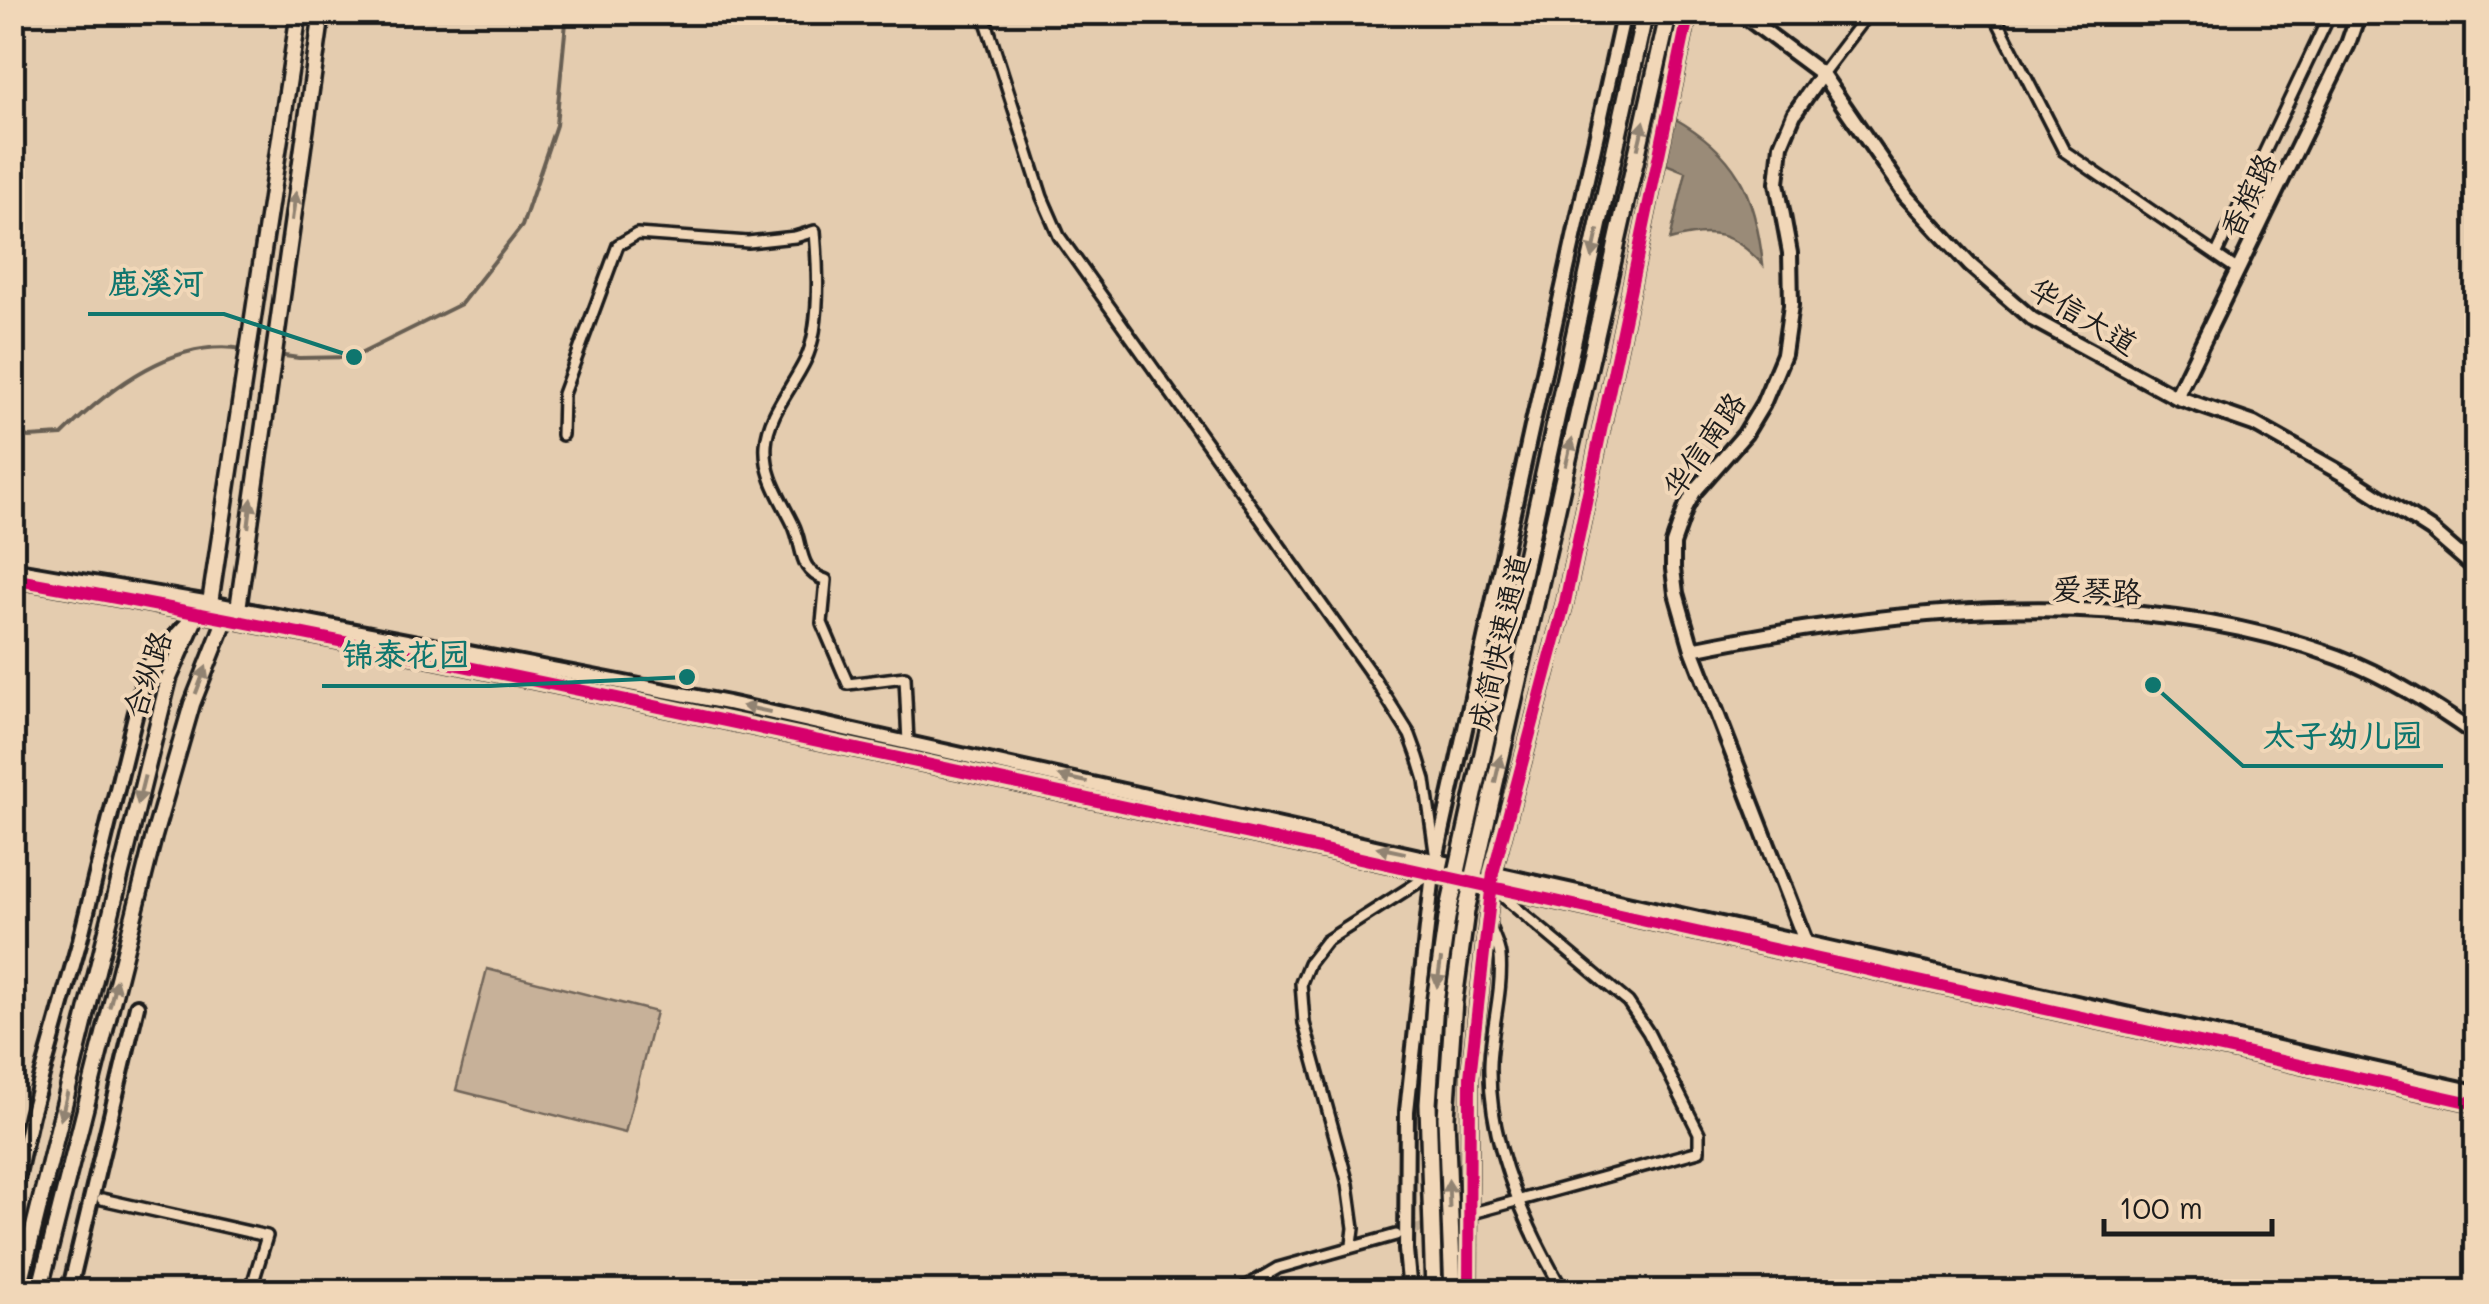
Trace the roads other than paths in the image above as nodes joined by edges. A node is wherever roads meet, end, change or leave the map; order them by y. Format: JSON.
{"nodes":[{"id":1,"x":299,"y":12,"type":"edge"},
{"id":2,"x":322,"y":12,"type":"edge"},
{"id":3,"x":983,"y":12,"type":"edge"},
{"id":4,"x":1624,"y":12,"type":"edge"},
{"id":5,"x":1646,"y":12,"type":"edge"},
{"id":6,"x":1669,"y":12,"type":"edge"},
{"id":7,"x":1689,"y":12,"type":"edge"},
{"id":8,"x":1739,"y":12,"type":"edge"},
{"id":9,"x":1869,"y":12,"type":"edge"},
{"id":10,"x":1993,"y":12,"type":"edge"},
{"id":11,"x":2331,"y":12,"type":"edge"},
{"id":12,"x":2359,"y":12,"type":"edge"},
{"id":13,"x":1822,"y":74,"type":"junction"},
{"id":14,"x":2216,"y":255,"type":"junction"},
{"id":15,"x":2238,"y":270,"type":"junction"},
{"id":16,"x":2176,"y":397,"type":"junction"},
{"id":17,"x":562,"y":435,"type":"dead end"},
{"id":18,"x":2476,"y":568,"type":"edge"},
{"id":19,"x":12,"y":569,"type":"edge"},
{"id":20,"x":12,"y":579,"type":"edge"},
{"id":21,"x":204,"y":607,"type":"junction"},
{"id":22,"x":232,"y":614,"type":"junction"},
{"id":23,"x":1692,"y":649,"type":"junction"},
{"id":24,"x":2476,"y":735,"type":"edge"},
{"id":25,"x":908,"y":743,"type":"junction"},
{"id":26,"x":1434,"y":866,"type":"junction"},
{"id":27,"x":1492,"y":879,"type":"junction"},
{"id":28,"x":1488,"y":920,"type":"junction"},
{"id":29,"x":1806,"y":948,"type":"junction"},
{"id":30,"x":138,"y":1006,"type":"dead end"},
{"id":31,"x":2476,"y":1092,"type":"edge"},
{"id":32,"x":2476,"y":1104,"type":"edge"},
{"id":33,"x":1521,"y":1199,"type":"junction"},
{"id":34,"x":12,"y":1200,"type":"edge"},
{"id":35,"x":102,"y":1200,"type":"dead end"},
{"id":36,"x":1476,"y":1212,"type":"tunnel mouth"},
{"id":37,"x":1396,"y":1235,"type":"tunnel mouth"},
{"id":38,"x":1352,"y":1245,"type":"junction"},
{"id":39,"x":18,"y":1292,"type":"edge"},
{"id":40,"x":40,"y":1292,"type":"edge"},
{"id":41,"x":69,"y":1292,"type":"edge"},
{"id":42,"x":250,"y":1292,"type":"edge"},
{"id":43,"x":1238,"y":1292,"type":"edge"},
{"id":44,"x":1410,"y":1292,"type":"edge"},
{"id":45,"x":1434,"y":1292,"type":"edge"},
{"id":46,"x":1452,"y":1292,"type":"edge"},
{"id":47,"x":1469,"y":1292,"type":"edge"},
{"id":48,"x":1564,"y":1292,"type":"edge"}],
"edges":[{"from":1,"to":21,"type":"main road","name":"合纵路"},
{"from":22,"to":2,"type":"main road","name":"合纵路","one_way":true},
{"from":3,"to":26,"type":"street"},
{"from":4,"to":26,"type":"street"},
{"from":5,"to":45,"type":"highway","name":"成简快速通道","one_way":true,"bridge":true},
{"from":46,"to":6,"type":"highway","name":"成简快速通道","one_way":true,"bridge":true},
{"from":7,"to":27,"type":"street"},
{"from":8,"to":13,"type":"street","name":"华信大道"},
{"from":9,"to":13,"type":"street"},
{"from":10,"to":14,"type":"street"},
{"from":11,"to":14,"type":"street"},
{"from":12,"to":15,"type":"street","name":"香槟路"},
{"from":13,"to":16,"type":"street","name":"华信大道"},
{"from":13,"to":23,"type":"street","name":"华信南路"},
{"from":14,"to":15,"type":"street"},
{"from":15,"to":16,"type":"street","name":"香槟路"},
{"from":16,"to":18,"type":"street","name":"华信大道"},
{"from":17,"to":25,"type":"street"},
{"from":19,"to":21,"type":"street"},
{"from":20,"to":21,"type":"street"},
{"from":21,"to":22,"type":"street"},
{"from":21,"to":34,"type":"street"},
{"from":21,"to":39,"type":"main road","name":"合纵路","one_way":true},
{"from":25,"to":22,"type":"street","one_way":true},
{"from":22,"to":26,"type":"street"},
{"from":40,"to":22,"type":"main road","name":"合纵路","one_way":true},
{"from":23,"to":24,"type":"street","name":"爱琴路"},
{"from":23,"to":29,"type":"street","name":"华信南路"},
{"from":26,"to":25,"type":"street","one_way":true},
{"from":26,"to":27,"type":"street"},
{"from":26,"to":38,"type":"street"},
{"from":26,"to":44,"type":"street"},
{"from":27,"to":28,"type":"street"},
{"from":27,"to":29,"type":"street"},
{"from":27,"to":33,"type":"street"},
{"from":28,"to":33,"type":"street"},
{"from":28,"to":47,"type":"street"},
{"from":29,"to":31,"type":"street"},
{"from":29,"to":32,"type":"street"},
{"from":30,"to":41,"type":"street"},
{"from":33,"to":36,"type":"street"},
{"from":33,"to":48,"type":"street"},
{"from":35,"to":42,"type":"street"},
{"from":37,"to":38,"type":"street"},
{"from":38,"to":43,"type":"street"}]}
